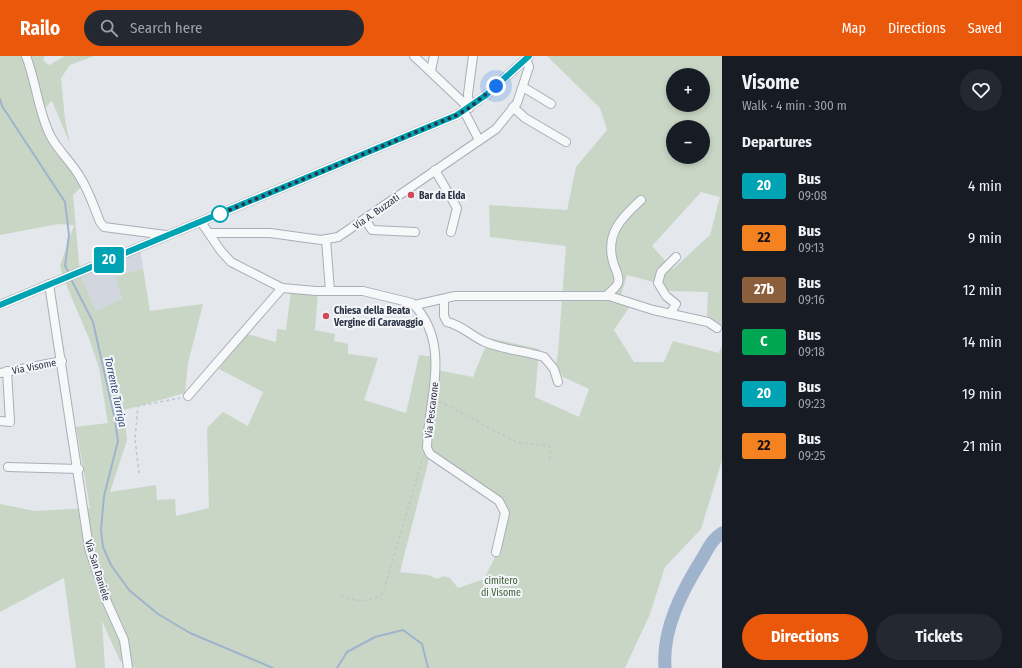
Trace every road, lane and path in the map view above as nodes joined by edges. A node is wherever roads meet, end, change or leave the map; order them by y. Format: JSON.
{"nodes":[{"id":1,"x":26,"y":56,"type":"edge"},
{"id":2,"x":414,"y":56,"type":"edge"},
{"id":3,"x":434,"y":56,"type":"edge"},
{"id":4,"x":473,"y":56,"type":"edge"},
{"id":5,"x":528,"y":57,"type":"edge"},
{"id":6,"x":431,"y":71,"type":"junction"},
{"id":7,"x":523,"y":87,"type":"junction"},
{"id":8,"x":551,"y":104,"type":"dead end"},
{"id":9,"x":513,"y":107,"type":"junction"},
{"id":10,"x":466,"y":110,"type":"junction"},
{"id":11,"x":479,"y":140,"type":"junction"},
{"id":12,"x":566,"y":142,"type":"dead end"},
{"id":13,"x":435,"y":170,"type":"junction"},
{"id":14,"x":641,"y":200,"type":"dead end"},
{"id":15,"x":365,"y":219,"type":"junction"},
{"id":16,"x":201,"y":222,"type":"junction"},
{"id":17,"x":415,"y":232,"type":"dead end"},
{"id":18,"x":451,"y":232,"type":"dead end"},
{"id":19,"x":209,"y":233,"type":"junction"},
{"id":20,"x":167,"y":235,"type":"junction"},
{"id":21,"x":326,"y":239,"type":"junction"},
{"id":22,"x":676,"y":257,"type":"dead end"},
{"id":23,"x":49,"y":284,"type":"junction"},
{"id":24,"x":282,"y":288,"type":"junction"},
{"id":25,"x":333,"y":291,"type":"junction"},
{"id":26,"x":606,"y":296,"type":"junction"},
{"id":27,"x":444,"y":300,"type":"junction"},
{"id":28,"x":0,"y":305,"type":"edge"},
{"id":29,"x":415,"y":305,"type":"junction"},
{"id":30,"x":670,"y":314,"type":"junction"},
{"id":31,"x":717,"y":328,"type":"dead end"},
{"id":32,"x":62,"y":361,"type":"junction"},
{"id":33,"x":3,"y":372,"type":"edge"},
{"id":34,"x":558,"y":382,"type":"dead end"},
{"id":35,"x":188,"y":396,"type":"joint"},
{"id":36,"x":432,"y":398,"type":"junction"},
{"id":37,"x":0,"y":421,"type":"edge"},
{"id":38,"x":427,"y":448,"type":"junction"},
{"id":39,"x":548,"y":461,"type":"dead end"},
{"id":40,"x":8,"y":466,"type":"dead end"},
{"id":41,"x":79,"y":469,"type":"junction"},
{"id":42,"x":139,"y":473,"type":"dead end"},
{"id":43,"x":496,"y":552,"type":"dead end"},
{"id":44,"x":340,"y":596,"type":"dead end"},
{"id":45,"x":128,"y":668,"type":"edge"}],
"edges":[{"from":1,"to":20,"type":"street"},
{"from":2,"to":6,"type":"street"},
{"from":3,"to":6,"type":"street"},
{"from":4,"to":10,"type":"street"},
{"from":5,"to":7,"type":"street","name":"Via A. Buzzati"},
{"from":5,"to":10,"type":"street"},
{"from":6,"to":10,"type":"street"},
{"from":7,"to":8,"type":"street"},
{"from":7,"to":9,"type":"street","name":"Via A. Buzzati"},
{"from":9,"to":11,"type":"street","name":"Via A. Buzzati"},
{"from":9,"to":12,"type":"street"},
{"from":10,"to":11,"type":"street"},
{"from":10,"to":16,"type":"street"},
{"from":11,"to":13,"type":"street","name":"Via A. Buzzati"},
{"from":13,"to":15,"type":"street","name":"Via A. Buzzati"},
{"from":13,"to":18,"type":"street"},
{"from":14,"to":26,"type":"street"},
{"from":15,"to":17,"type":"street"},
{"from":15,"to":21,"type":"street","name":"Via A. Buzzati"},
{"from":16,"to":19,"type":"street"},
{"from":16,"to":20,"type":"street"},
{"from":19,"to":21,"type":"street","name":"Via A. Buzzati"},
{"from":19,"to":24,"type":"street"},
{"from":20,"to":23,"type":"street"},
{"from":21,"to":25,"type":"street"},
{"from":22,"to":30,"type":"street"},
{"from":23,"to":28,"type":"street"},
{"from":23,"to":32,"type":"street","name":"Via San Daniele"},
{"from":24,"to":25,"type":"street"},
{"from":24,"to":35,"type":"street"},
{"from":25,"to":29,"type":"street"},
{"from":26,"to":27,"type":"street"},
{"from":26,"to":30,"type":"street"},
{"from":27,"to":29,"type":"street"},
{"from":27,"to":34,"type":"street"},
{"from":29,"to":36,"type":"street","name":"Via Pescarone"},
{"from":30,"to":31,"type":"street"},
{"from":32,"to":33,"type":"street","name":"Via Visome"},
{"from":32,"to":41,"type":"street","name":"Via San Daniele"},
{"from":33,"to":37,"type":"street","name":"Via Visome"},
{"from":35,"to":42,"type":"path"},
{"from":36,"to":38,"type":"street","name":"Via Pescarone"},
{"from":36,"to":39,"type":"path"},
{"from":38,"to":43,"type":"street","name":"Via Pescarone"},
{"from":38,"to":44,"type":"path"},
{"from":40,"to":41,"type":"street"},
{"from":41,"to":45,"type":"street","name":"Via San Daniele"}]}
